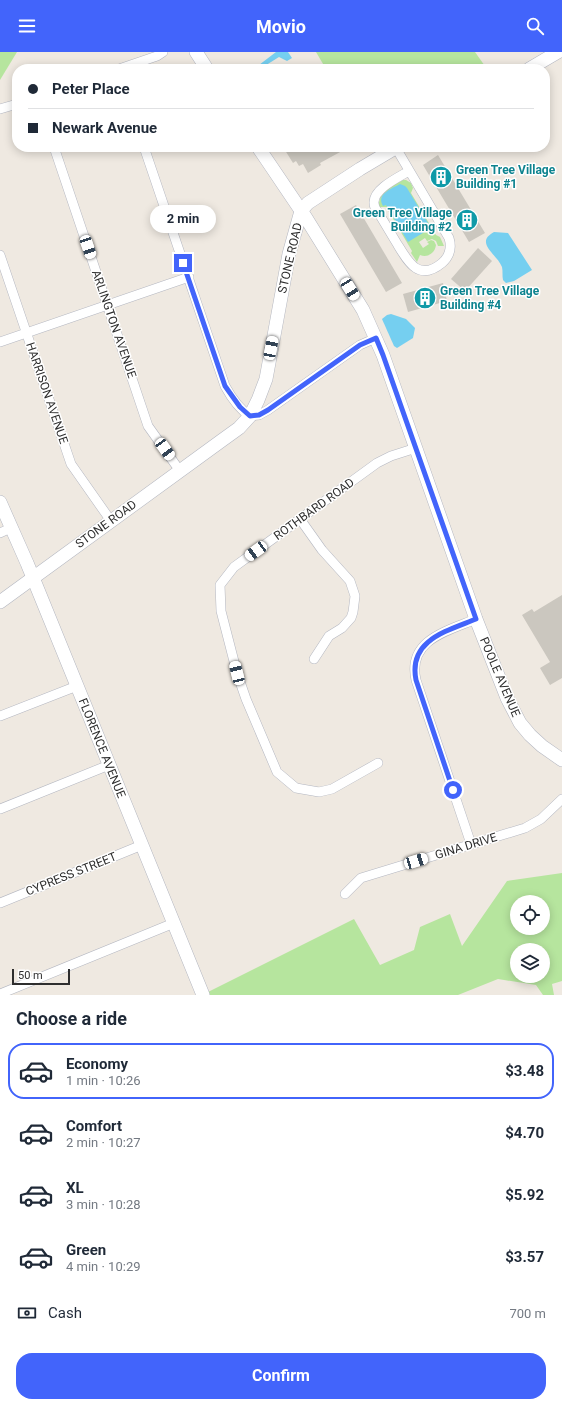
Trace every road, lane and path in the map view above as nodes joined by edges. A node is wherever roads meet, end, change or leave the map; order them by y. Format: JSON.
{"nodes":[{"id":1,"x":163,"y":52,"type":"edge"},
{"id":2,"x":196,"y":52,"type":"edge"},
{"id":3,"x":550,"y":54,"type":"edge"},
{"id":4,"x":134,"y":64,"type":"edge"},
{"id":5,"x":204,"y":64,"type":"edge"},
{"id":6,"x":536,"y":64,"type":"edge"},
{"id":7,"x":12,"y":105,"type":"edge"},
{"id":8,"x":0,"y":109,"type":"edge"},
{"id":9,"x":56,"y":152,"type":"edge"},
{"id":10,"x":146,"y":152,"type":"edge"},
{"id":11,"x":261,"y":152,"type":"edge"},
{"id":12,"x":388,"y":152,"type":"edge"},
{"id":13,"x":399,"y":152,"type":"edge"},
{"id":14,"x":409,"y":171,"type":"junction"},
{"id":15,"x":301,"y":211,"type":"junction"},
{"id":16,"x":0,"y":255,"type":"edge"},
{"id":17,"x":188,"y":277,"type":"junction"},
{"id":18,"x":107,"y":304,"type":"junction"},
{"id":19,"x":26,"y":332,"type":"junction"},
{"id":20,"x":376,"y":338,"type":"junction"},
{"id":21,"x":0,"y":342,"type":"edge"},
{"id":22,"x":250,"y":416,"type":"junction"},
{"id":23,"x":416,"y":448,"type":"junction"},
{"id":24,"x":180,"y":471,"type":"junction"},
{"id":25,"x":0,"y":502,"type":"edge"},
{"id":26,"x":300,"y":519,"type":"junction"},
{"id":27,"x":111,"y":521,"type":"junction"},
{"id":28,"x":6,"y":530,"type":"edge"},
{"id":29,"x":33,"y":578,"type":"junction"},
{"id":30,"x":0,"y":602,"type":"edge"},
{"id":31,"x":476,"y":619,"type":"junction"},
{"id":32,"x":314,"y":659,"type":"dead end"},
{"id":33,"x":77,"y":686,"type":"junction"},
{"id":34,"x":0,"y":716,"type":"edge"},
{"id":35,"x":562,"y":760,"type":"edge"},
{"id":36,"x":378,"y":763,"type":"dead end"},
{"id":37,"x":109,"y":765,"type":"junction"},
{"id":38,"x":562,"y":799,"type":"edge"},
{"id":39,"x":0,"y":809,"type":"edge"},
{"id":40,"x":471,"y":844,"type":"junction"},
{"id":41,"x":142,"y":845,"type":"junction"},
{"id":42,"x":345,"y":894,"type":"dead end"},
{"id":43,"x":0,"y":903,"type":"edge"},
{"id":44,"x":174,"y":923,"type":"junction"},
{"id":45,"x":0,"y":994,"type":"edge"},
{"id":46,"x":203,"y":995,"type":"edge"}],
"edges":[{"from":1,"to":4,"type":"street"},
{"from":2,"to":5,"type":"street"},
{"from":3,"to":6,"type":"street"},
{"from":7,"to":8,"type":"street"},
{"from":9,"to":18,"type":"street","name":"ARLINGTON AVENUE"},
{"from":10,"to":17,"type":"street"},
{"from":11,"to":15,"type":"street","name":"POOLE AVENUE"},
{"from":12,"to":15,"type":"street","name":"STONE ROAD"},
{"from":13,"to":14,"type":"street"},
{"from":14,"to":14,"type":"street"},
{"from":15,"to":20,"type":"street","name":"POOLE AVENUE"},
{"from":15,"to":22,"type":"street","name":"STONE ROAD"},
{"from":16,"to":19,"type":"street","name":"HARRISON AVENUE"},
{"from":17,"to":18,"type":"street"},
{"from":17,"to":22,"type":"street"},
{"from":18,"to":19,"type":"street"},
{"from":18,"to":24,"type":"street","name":"ARLINGTON AVENUE"},
{"from":19,"to":21,"type":"street"},
{"from":19,"to":27,"type":"street","name":"HARRISON AVENUE"},
{"from":20,"to":22,"type":"street","name":"STONE ROAD"},
{"from":20,"to":23,"type":"street","name":"POOLE AVENUE"},
{"from":22,"to":24,"type":"street","name":"STONE ROAD"},
{"from":23,"to":26,"type":"street","name":"ROTHBARD ROAD"},
{"from":23,"to":31,"type":"street","name":"POOLE AVENUE"},
{"from":24,"to":27,"type":"street","name":"STONE ROAD"},
{"from":25,"to":28,"type":"street","name":"FLORENCE AVENUE"},
{"from":26,"to":32,"type":"street"},
{"from":26,"to":36,"type":"street","name":"ROTHBARD ROAD"},
{"from":27,"to":29,"type":"street","name":"STONE ROAD"},
{"from":28,"to":29,"type":"street","name":"FLORENCE AVENUE"},
{"from":29,"to":30,"type":"street","name":"STONE ROAD"},
{"from":29,"to":33,"type":"street","name":"FLORENCE AVENUE"},
{"from":31,"to":35,"type":"street","name":"POOLE AVENUE"},
{"from":31,"to":40,"type":"street"},
{"from":33,"to":34,"type":"street"},
{"from":33,"to":37,"type":"street","name":"FLORENCE AVENUE"},
{"from":37,"to":39,"type":"street"},
{"from":37,"to":41,"type":"street","name":"FLORENCE AVENUE"},
{"from":38,"to":40,"type":"street","name":"GINA DRIVE"},
{"from":40,"to":42,"type":"street","name":"GINA DRIVE"},
{"from":41,"to":43,"type":"street","name":"CYPRESS STREET"},
{"from":41,"to":44,"type":"street","name":"FLORENCE AVENUE"},
{"from":44,"to":45,"type":"street"},
{"from":44,"to":46,"type":"street","name":"FLORENCE AVENUE"}]}
